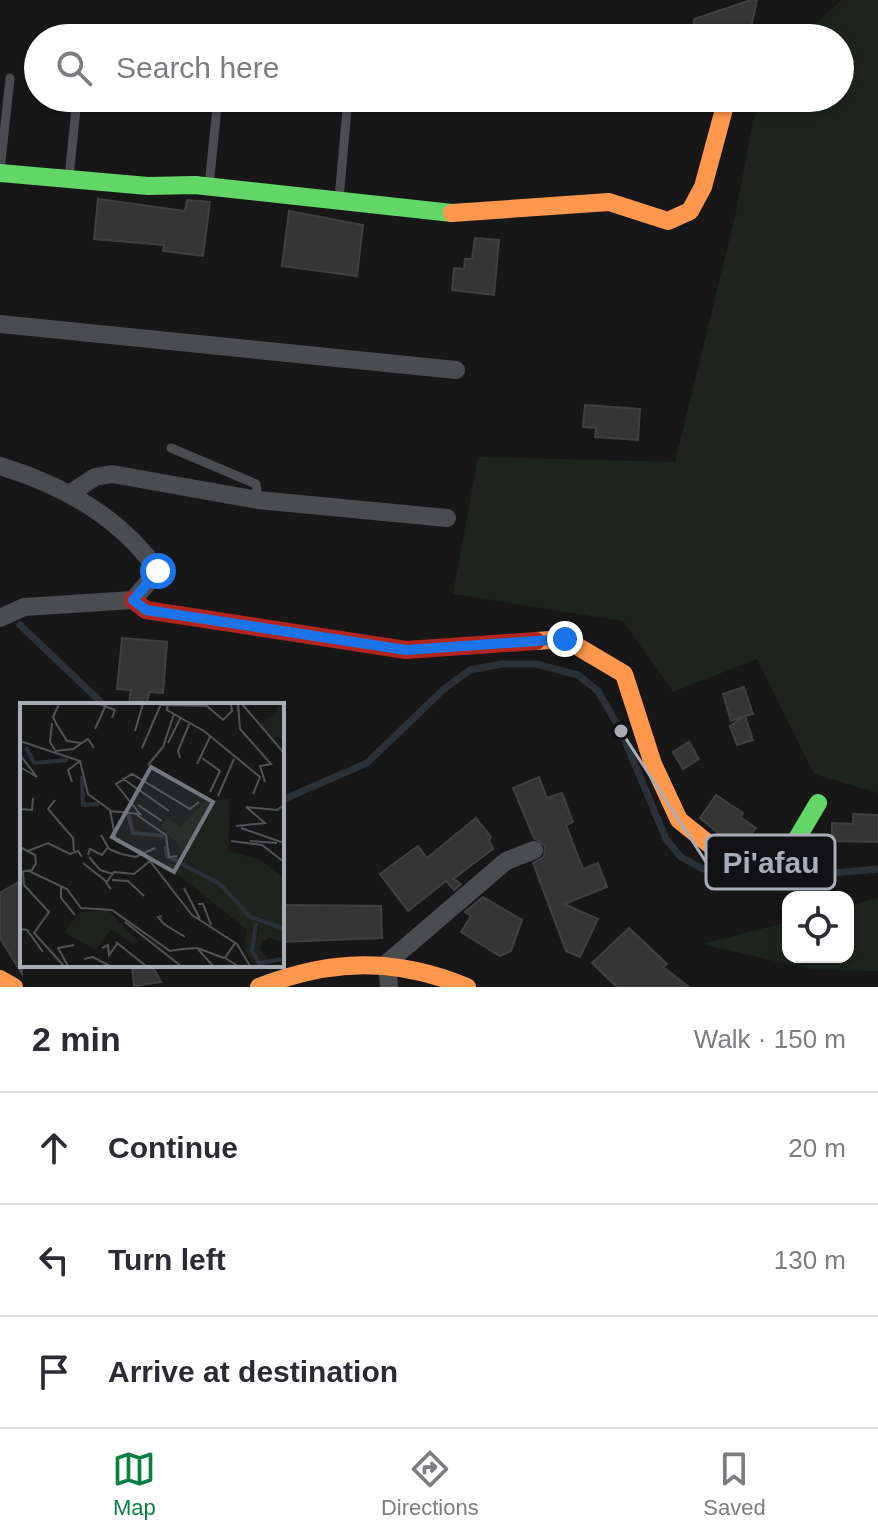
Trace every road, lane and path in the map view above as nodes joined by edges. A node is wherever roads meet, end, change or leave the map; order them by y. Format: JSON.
{"nodes":[{"id":1,"x":10,"y":78,"type":"dead end"},
{"id":2,"x":76,"y":112,"type":"edge"},
{"id":3,"x":217,"y":112,"type":"edge"},
{"id":4,"x":347,"y":112,"type":"edge"},
{"id":5,"x":723,"y":112,"type":"edge"},
{"id":6,"x":0,"y":173,"type":"edge"},
{"id":7,"x":69,"y":178,"type":"junction"},
{"id":8,"x":209,"y":186,"type":"junction"},
{"id":9,"x":339,"y":199,"type":"junction"},
{"id":10,"x":0,"y":324,"type":"edge"},
{"id":11,"x":456,"y":370,"type":"dead end"},
{"id":12,"x":171,"y":448,"type":"dead end"},
{"id":13,"x":0,"y":466,"type":"edge"},
{"id":14,"x":69,"y":494,"type":"junction"},
{"id":15,"x":258,"y":500,"type":"junction"},
{"id":16,"x":447,"y":518,"type":"dead end"},
{"id":17,"x":133,"y":600,"type":"junction"},
{"id":18,"x":0,"y":618,"type":"edge"},
{"id":19,"x":818,"y":803,"type":"dead end"},
{"id":20,"x":534,"y":850,"type":"dead end"},
{"id":21,"x":387,"y":963,"type":"junction"},
{"id":22,"x":0,"y":979,"type":"edge"},
{"id":23,"x":14,"y":987,"type":"edge"},
{"id":24,"x":259,"y":987,"type":"edge"},
{"id":25,"x":389,"y":987,"type":"edge"},
{"id":26,"x":467,"y":987,"type":"edge"}],
"edges":[{"from":1,"to":6,"type":"lane"},
{"from":2,"to":7,"type":"lane"},
{"from":3,"to":8,"type":"lane"},
{"from":4,"to":9,"type":"lane"},
{"from":5,"to":9,"type":"street"},
{"from":6,"to":7,"type":"street"},
{"from":7,"to":8,"type":"street"},
{"from":8,"to":9,"type":"street"},
{"from":10,"to":11,"type":"street"},
{"from":12,"to":15,"type":"lane"},
{"from":13,"to":14,"type":"street"},
{"from":14,"to":15,"type":"street"},
{"from":14,"to":17,"type":"street"},
{"from":15,"to":16,"type":"street"},
{"from":17,"to":18,"type":"street"},
{"from":17,"to":19,"type":"street"},
{"from":20,"to":21,"type":"street"},
{"from":21,"to":24,"type":"street"},
{"from":21,"to":25,"type":"street"},
{"from":21,"to":26,"type":"street"},
{"from":22,"to":23,"type":"street"}]}
